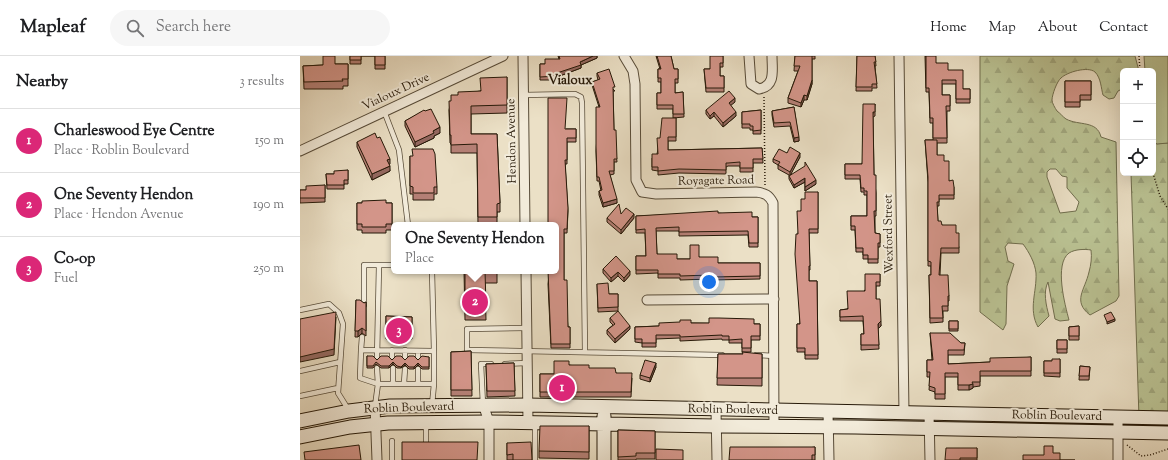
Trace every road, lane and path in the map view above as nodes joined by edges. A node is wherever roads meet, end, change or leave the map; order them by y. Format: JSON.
{"nodes":[{"id":1,"x":503,"y":56,"type":"edge"},
{"id":2,"x":523,"y":56,"type":"edge"},
{"id":3,"x":624,"y":56,"type":"edge"},
{"id":4,"x":749,"y":56,"type":"edge"},
{"id":5,"x":772,"y":56,"type":"edge"},
{"id":6,"x":899,"y":56,"type":"edge"},
{"id":7,"x":1139,"y":56,"type":"edge"},
{"id":8,"x":1140,"y":68,"type":"edge"},
{"id":9,"x":764,"y":88,"type":"junction"},
{"id":10,"x":524,"y":94,"type":"junction"},
{"id":11,"x":384,"y":111,"type":"junction"},
{"id":12,"x":300,"y":151,"type":"edge"},
{"id":13,"x":1154,"y":176,"type":"edge"},
{"id":14,"x":765,"y":193,"type":"junction"},
{"id":15,"x":1168,"y":209,"type":"edge"},
{"id":16,"x":408,"y":222,"type":"edge"},
{"id":17,"x":525,"y":222,"type":"edge"},
{"id":18,"x":379,"y":265,"type":"junction"},
{"id":19,"x":391,"y":265,"type":"edge"},
{"id":20,"x":432,"y":274,"type":"edge"},
{"id":21,"x":526,"y":274,"type":"edge"},
{"id":22,"x":647,"y":300,"type":"dead end"},
{"id":23,"x":774,"y":300,"type":"junction"},
{"id":24,"x":364,"y":306,"type":"edge"},
{"id":25,"x":300,"y":310,"type":"edge"},
{"id":26,"x":526,"y":328,"type":"junction"},
{"id":27,"x":362,"y":337,"type":"dead end"},
{"id":28,"x":361,"y":350,"type":"junction"},
{"id":29,"x":376,"y":350,"type":"junction"},
{"id":30,"x":392,"y":350,"type":"junction"},
{"id":31,"x":405,"y":350,"type":"junction"},
{"id":32,"x":418,"y":351,"type":"junction"},
{"id":33,"x":434,"y":351,"type":"junction"},
{"id":34,"x":527,"y":351,"type":"junction"},
{"id":35,"x":585,"y":352,"type":"junction"},
{"id":36,"x":725,"y":355,"type":"edge"},
{"id":37,"x":748,"y":355,"type":"edge"},
{"id":38,"x":774,"y":356,"type":"junction"},
{"id":39,"x":377,"y":358,"type":"edge"},
{"id":40,"x":392,"y":358,"type":"edge"},
{"id":41,"x":405,"y":358,"type":"edge"},
{"id":42,"x":418,"y":358,"type":"edge"},
{"id":43,"x":340,"y":362,"type":"junction"},
{"id":44,"x":527,"y":363,"type":"junction"},
{"id":45,"x":377,"y":368,"type":"dead end"},
{"id":46,"x":393,"y":368,"type":"dead end"},
{"id":47,"x":405,"y":368,"type":"dead end"},
{"id":48,"x":418,"y":369,"type":"dead end"},
{"id":49,"x":300,"y":371,"type":"edge"},
{"id":50,"x":404,"y":383,"type":"junction"},
{"id":51,"x":418,"y":383,"type":"junction"},
{"id":52,"x":378,"y":384,"type":"junction"},
{"id":53,"x":393,"y":384,"type":"junction"},
{"id":54,"x":434,"y":384,"type":"junction"},
{"id":55,"x":338,"y":388,"type":"junction"},
{"id":56,"x":300,"y":396,"type":"edge"},
{"id":57,"x":432,"y":405,"type":"junction"},
{"id":58,"x":528,"y":405,"type":"junction"},
{"id":59,"x":375,"y":407,"type":"junction"},
{"id":60,"x":484,"y":407,"type":"junction"},
{"id":61,"x":604,"y":407,"type":"junction"},
{"id":62,"x":716,"y":410,"type":"junction"},
{"id":63,"x":349,"y":411,"type":"junction"},
{"id":64,"x":774,"y":411,"type":"junction"},
{"id":65,"x":828,"y":412,"type":"junction"},
{"id":66,"x":904,"y":413,"type":"junction"},
{"id":67,"x":929,"y":413,"type":"junction"},
{"id":68,"x":1118,"y":418,"type":"junction"},
{"id":69,"x":1168,"y":418,"type":"edge"},
{"id":70,"x":300,"y":421,"type":"edge"},
{"id":71,"x":489,"y":422,"type":"junction"},
{"id":72,"x":426,"y":423,"type":"junction"},
{"id":73,"x":531,"y":423,"type":"junction"},
{"id":74,"x":375,"y":424,"type":"junction"},
{"id":75,"x":604,"y":425,"type":"junction"},
{"id":76,"x":716,"y":426,"type":"junction"},
{"id":77,"x":774,"y":427,"type":"junction"},
{"id":78,"x":828,"y":427,"type":"junction"},
{"id":79,"x":930,"y":428,"type":"junction"},
{"id":80,"x":1168,"y":433,"type":"edge"},
{"id":81,"x":1118,"y":435,"type":"junction"},
{"id":82,"x":300,"y":437,"type":"edge"},
{"id":83,"x":392,"y":441,"type":"dead end"},
{"id":84,"x":426,"y":441,"type":"edge"},
{"id":85,"x":1168,"y":449,"type":"edge"},
{"id":86,"x":376,"y":460,"type":"edge"},
{"id":87,"x":392,"y":460,"type":"edge"},
{"id":88,"x":489,"y":460,"type":"edge"},
{"id":89,"x":535,"y":460,"type":"edge"},
{"id":90,"x":604,"y":460,"type":"edge"},
{"id":91,"x":717,"y":460,"type":"edge"},
{"id":92,"x":829,"y":460,"type":"edge"},
{"id":93,"x":930,"y":460,"type":"edge"},
{"id":94,"x":1118,"y":460,"type":"edge"}],
"edges":[{"from":1,"to":11,"type":"street","name":"Vialoux Drive"},
{"from":2,"to":10,"type":"street","name":"Hendon Avenue"},
{"from":3,"to":14,"type":"street","name":"Royagate Road"},
{"from":4,"to":9,"type":"street"},
{"from":5,"to":9,"type":"street"},
{"from":6,"to":66,"type":"street","name":"Wexford Street"},
{"from":7,"to":8,"type":"path"},
{"from":9,"to":14,"type":"path"},
{"from":10,"to":17,"type":"street","name":"Hendon Avenue"},
{"from":10,"to":35,"type":"lane"},
{"from":11,"to":12,"type":"street","name":"Vialoux Drive"},
{"from":11,"to":16,"type":"lane"},
{"from":13,"to":15,"type":"path"},
{"from":14,"to":23,"type":"street","name":"Royagate Road"},
{"from":18,"to":19,"type":"lane"},
{"from":18,"to":24,"type":"lane"},
{"from":18,"to":29,"type":"lane"},
{"from":20,"to":33,"type":"lane"},
{"from":21,"to":26,"type":"street"},
{"from":22,"to":23,"type":"street"},
{"from":23,"to":38,"type":"street","name":"Royagate Road"},
{"from":25,"to":43,"type":"lane"},
{"from":26,"to":34,"type":"street"},
{"from":26,"to":34,"type":"lane"},
{"from":27,"to":28,"type":"lane"},
{"from":28,"to":29,"type":"lane"},
{"from":28,"to":52,"type":"lane"},
{"from":29,"to":30,"type":"lane"},
{"from":29,"to":39,"type":"lane"},
{"from":30,"to":31,"type":"lane"},
{"from":30,"to":40,"type":"lane"},
{"from":31,"to":32,"type":"lane"},
{"from":31,"to":41,"type":"lane"},
{"from":32,"to":33,"type":"lane"},
{"from":32,"to":42,"type":"lane"},
{"from":33,"to":54,"type":"lane"},
{"from":34,"to":35,"type":"lane"},
{"from":34,"to":44,"type":"street"},
{"from":35,"to":36,"type":"lane"},
{"from":37,"to":38,"type":"lane"},
{"from":38,"to":64,"type":"street","name":"Royagate Road"},
{"from":43,"to":49,"type":"lane"},
{"from":43,"to":55,"type":"lane"},
{"from":44,"to":58,"type":"street"},
{"from":44,"to":60,"type":"lane"},
{"from":45,"to":52,"type":"lane"},
{"from":46,"to":53,"type":"lane"},
{"from":47,"to":50,"type":"lane"},
{"from":48,"to":51,"type":"lane"},
{"from":50,"to":51,"type":"lane"},
{"from":50,"to":53,"type":"lane"},
{"from":51,"to":54,"type":"lane"},
{"from":52,"to":53,"type":"lane"},
{"from":52,"to":59,"type":"lane"},
{"from":54,"to":57,"type":"lane"},
{"from":55,"to":56,"type":"lane"},
{"from":55,"to":63,"type":"lane"},
{"from":57,"to":59,"type":"main road","name":"Roblin Boulevard"},
{"from":57,"to":60,"type":"main road","name":"Roblin Boulevard"},
{"from":58,"to":60,"type":"main road","name":"Roblin Boulevard"},
{"from":58,"to":61,"type":"main road","name":"Roblin Boulevard"},
{"from":58,"to":73,"type":"street"},
{"from":59,"to":63,"type":"main road","name":"Roblin Boulevard"},
{"from":59,"to":74,"type":"street"},
{"from":60,"to":71,"type":"street"},
{"from":61,"to":62,"type":"main road","name":"Roblin Boulevard"},
{"from":61,"to":75,"type":"main road"},
{"from":62,"to":64,"type":"main road","name":"Roblin Boulevard"},
{"from":62,"to":76,"type":"street"},
{"from":63,"to":70,"type":"main road","name":"Roblin Boulevard"},
{"from":64,"to":65,"type":"main road","name":"Roblin Boulevard"},
{"from":64,"to":77,"type":"street","name":"Royagate Road"},
{"from":65,"to":66,"type":"main road","name":"Roblin Boulevard"},
{"from":65,"to":78,"type":"street"},
{"from":66,"to":67,"type":"main road","name":"Roblin Boulevard"},
{"from":67,"to":68,"type":"main road","name":"Roblin Boulevard"},
{"from":67,"to":79,"type":"street"},
{"from":68,"to":69,"type":"main road","name":"Roblin Boulevard"},
{"from":68,"to":81,"type":"street"},
{"from":71,"to":72,"type":"main road","name":"Roblin Boulevard"},
{"from":71,"to":73,"type":"main road","name":"Roblin Boulevard"},
{"from":71,"to":88,"type":"street"},
{"from":72,"to":74,"type":"main road","name":"Roblin Boulevard"},
{"from":72,"to":84,"type":"lane"},
{"from":73,"to":75,"type":"main road","name":"Roblin Boulevard"},
{"from":73,"to":89,"type":"lane"},
{"from":74,"to":82,"type":"main road","name":"Roblin Boulevard"},
{"from":74,"to":86,"type":"street"},
{"from":75,"to":76,"type":"main road","name":"Roblin Boulevard"},
{"from":75,"to":90,"type":"main road"},
{"from":76,"to":77,"type":"main road","name":"Roblin Boulevard"},
{"from":76,"to":91,"type":"street"},
{"from":77,"to":78,"type":"main road","name":"Roblin Boulevard"},
{"from":78,"to":79,"type":"main road","name":"Roblin Boulevard"},
{"from":78,"to":92,"type":"street"},
{"from":79,"to":81,"type":"main road","name":"Roblin Boulevard"},
{"from":79,"to":93,"type":"street"},
{"from":80,"to":81,"type":"main road","name":"Roblin Boulevard"},
{"from":81,"to":85,"type":"path"},
{"from":81,"to":94,"type":"street"},
{"from":83,"to":87,"type":"lane"}]}
